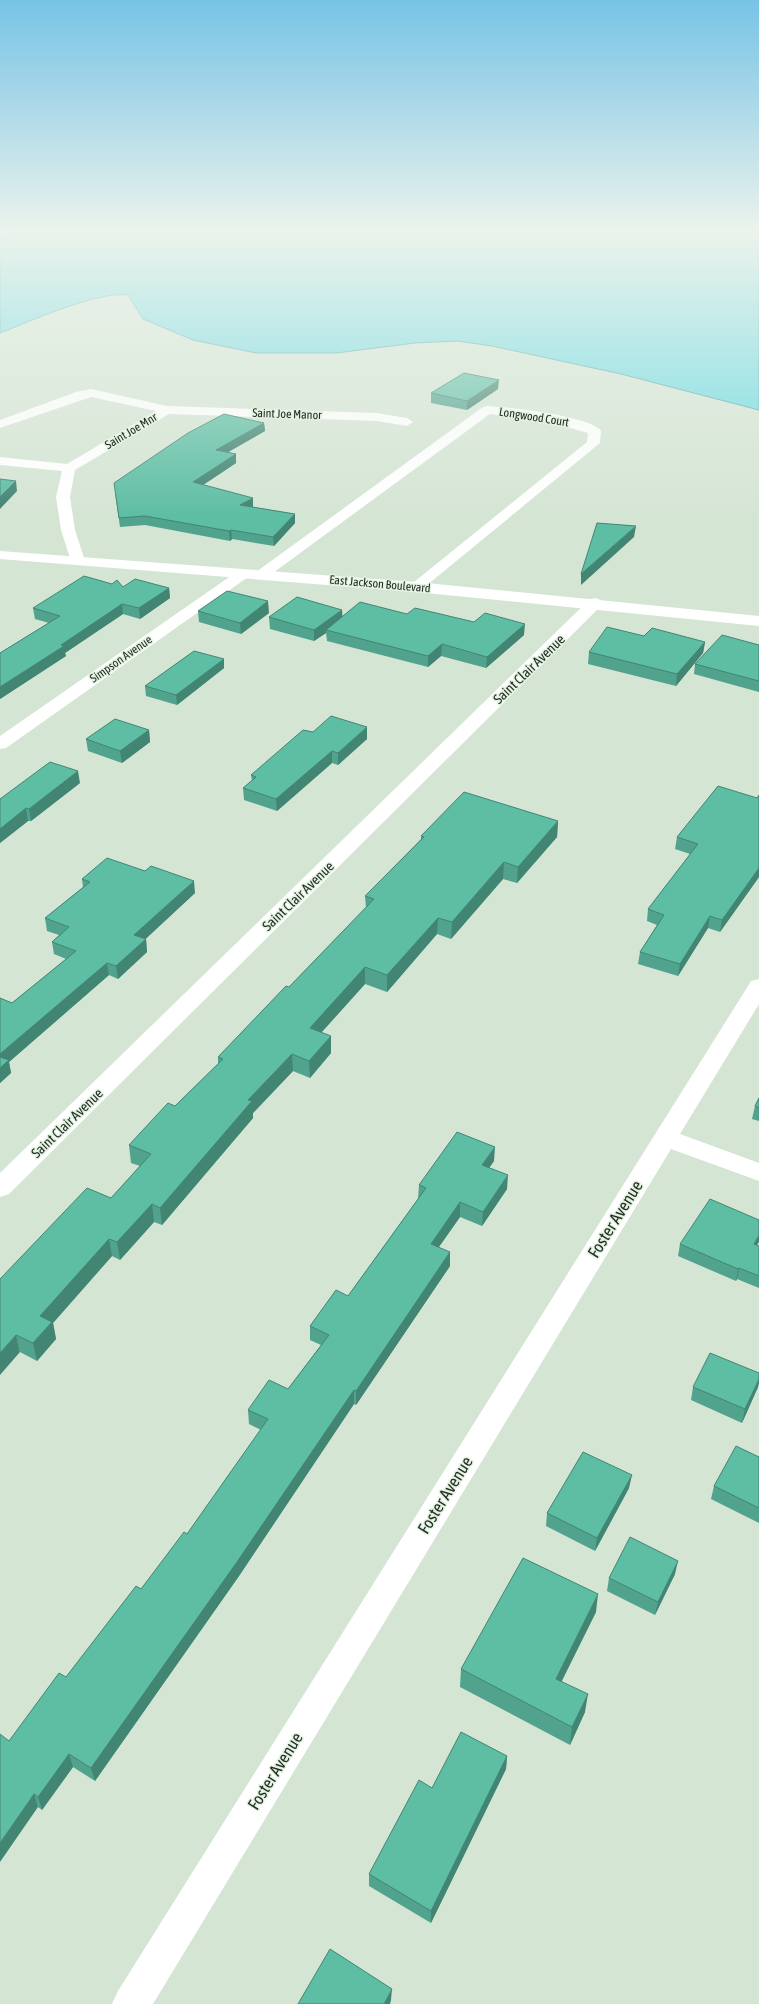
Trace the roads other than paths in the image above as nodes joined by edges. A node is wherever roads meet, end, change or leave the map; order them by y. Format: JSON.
{"nodes":[{"id":1,"x":167,"y":410,"type":"junction"},
{"id":2,"x":407,"y":422,"type":"dead end"},
{"id":3,"x":0,"y":424,"type":"edge"},
{"id":4,"x":0,"y":461,"type":"edge"},
{"id":5,"x":69,"y":468,"type":"junction"},
{"id":6,"x":0,"y":555,"type":"edge"},
{"id":7,"x":78,"y":561,"type":"junction"},
{"id":8,"x":243,"y":574,"type":"junction"},
{"id":9,"x":261,"y":575,"type":"junction"},
{"id":10,"x":416,"y":587,"type":"junction"},
{"id":11,"x":595,"y":603,"type":"junction"},
{"id":12,"x":759,"y":621,"type":"edge"},
{"id":13,"x":0,"y":744,"type":"edge"},
{"id":14,"x":759,"y":986,"type":"edge"},
{"id":15,"x":666,"y":1138,"type":"junction"},
{"id":16,"x":759,"y":1172,"type":"edge"},
{"id":17,"x":0,"y":1188,"type":"edge"},
{"id":18,"x":131,"y":2004,"type":"edge"}],
"edges":[{"from":1,"to":2,"type":"street","name":"Saint Joe Manor"},
{"from":1,"to":3,"type":"street","name":"Saint Joe Mnr"},
{"from":1,"to":5,"type":"street","name":"Saint Joe Mnr"},
{"from":4,"to":5,"type":"street"},
{"from":5,"to":7,"type":"street"},
{"from":6,"to":7,"type":"street","name":"East Jackson Boulevard"},
{"from":7,"to":8,"type":"street","name":"East Jackson Boulevard"},
{"from":8,"to":9,"type":"street","name":"East Jackson Boulevard"},
{"from":8,"to":13,"type":"street","name":"Simpson Avenue"},
{"from":9,"to":10,"type":"street","name":"East Jackson Boulevard"},
{"from":9,"to":10,"type":"street","name":"Longwood Court"},
{"from":10,"to":11,"type":"street","name":"East Jackson Boulevard"},
{"from":11,"to":12,"type":"street","name":"East Jackson Boulevard"},
{"from":11,"to":17,"type":"street","name":"Saint Clair Avenue"},
{"from":14,"to":15,"type":"street","name":"Foster Avenue"},
{"from":15,"to":16,"type":"street"},
{"from":15,"to":18,"type":"street","name":"Foster Avenue"}]}
